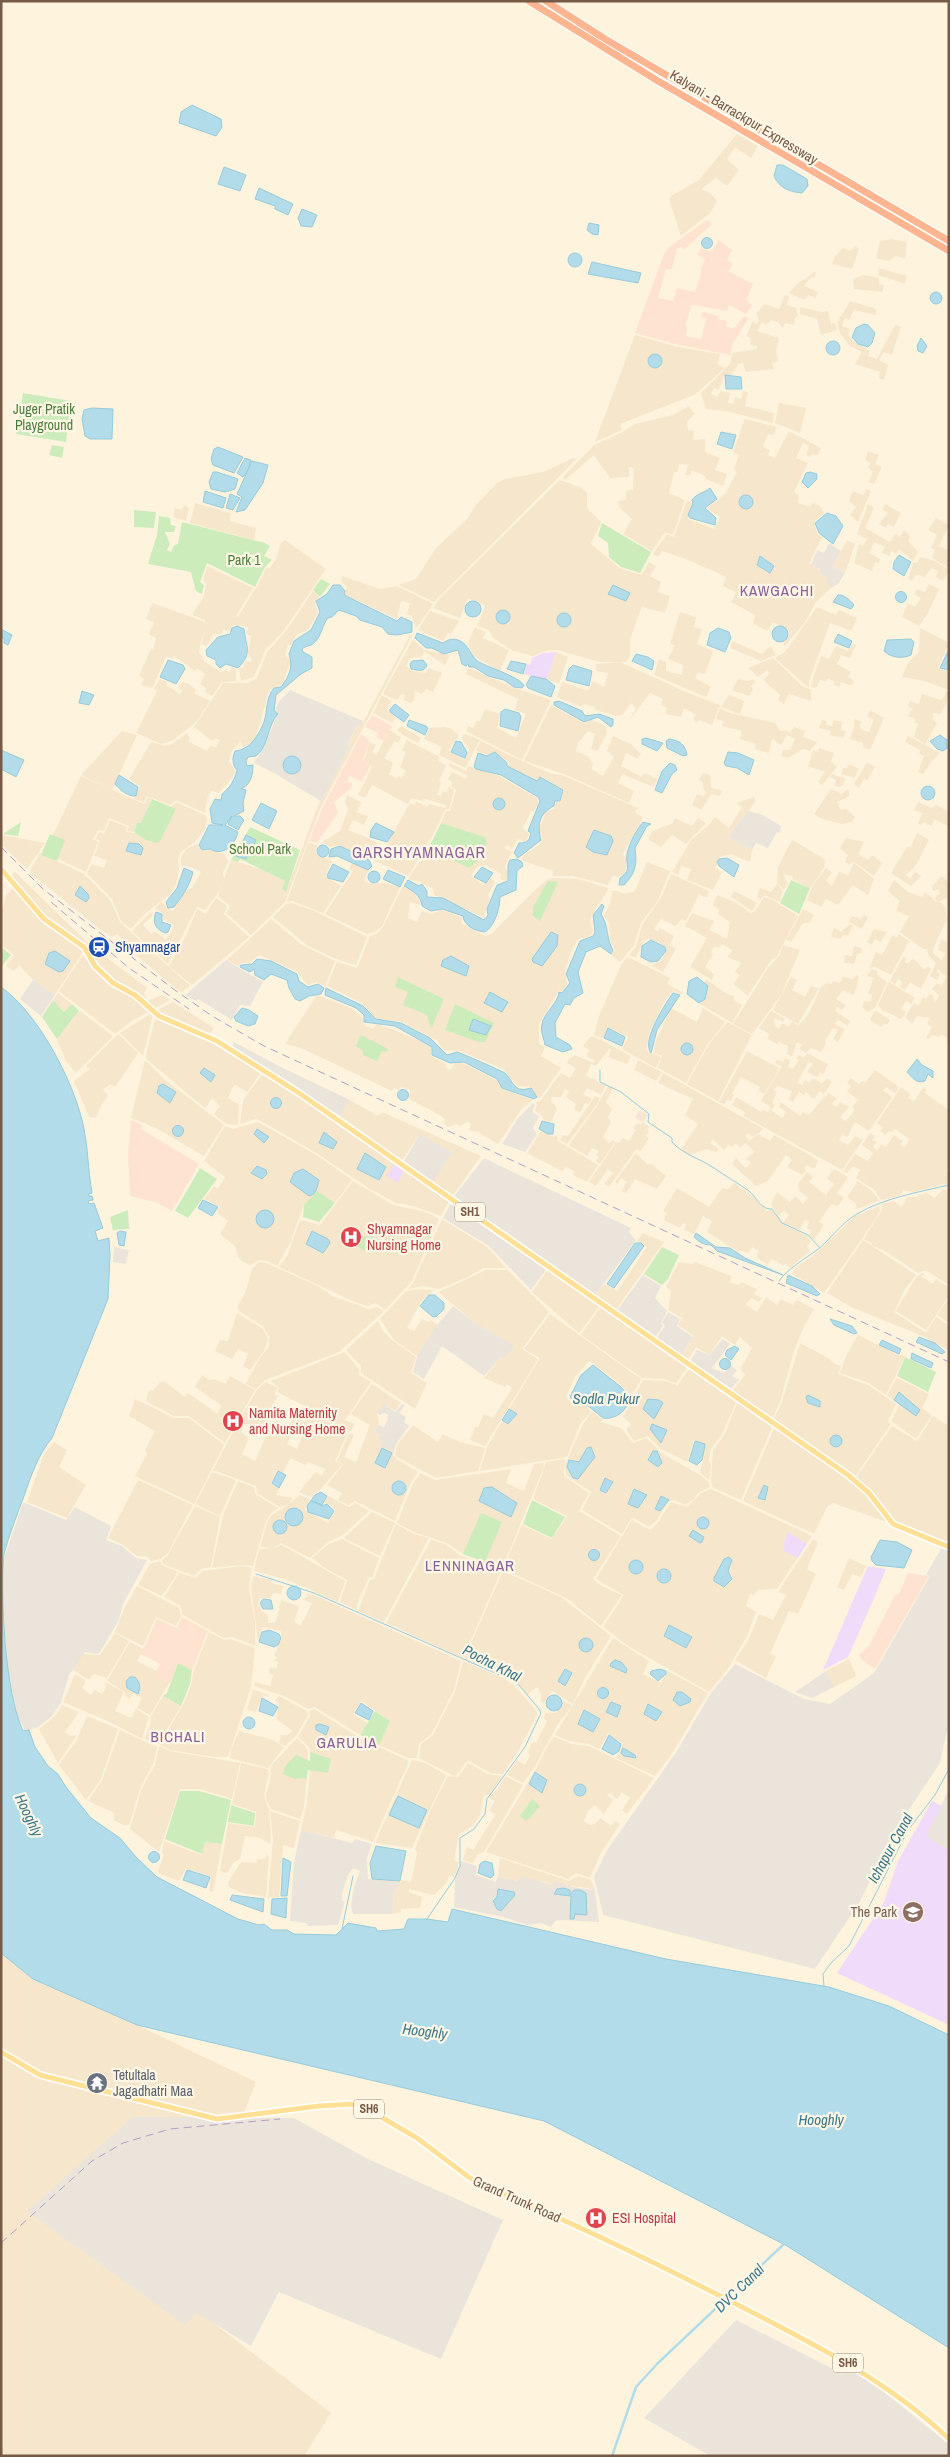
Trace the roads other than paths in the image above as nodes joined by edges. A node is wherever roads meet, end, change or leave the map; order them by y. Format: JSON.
{"nodes":[{"id":1,"x":529,"y":1,"type":"edge"},
{"id":2,"x":546,"y":1,"type":"edge"},
{"id":3,"x":949,"y":241,"type":"edge"},
{"id":4,"x":949,"y":251,"type":"edge"},
{"id":5,"x":1,"y":869,"type":"edge"},
{"id":6,"x":949,"y":1547,"type":"edge"},
{"id":7,"x":1,"y":2052,"type":"edge"},
{"id":8,"x":949,"y":2439,"type":"edge"}],
"edges":[{"from":1,"to":4,"type":"highway","name":"Kalyani - Barrackpur Expressway"},
{"from":2,"to":3,"type":"highway","name":"Kalyani - Barrackpur Expressway"},
{"from":5,"to":6,"type":"main road","number":"SH1"},
{"from":7,"to":8,"type":"main road","name":"Grand Trunk Road","number":"SH6"}]}
